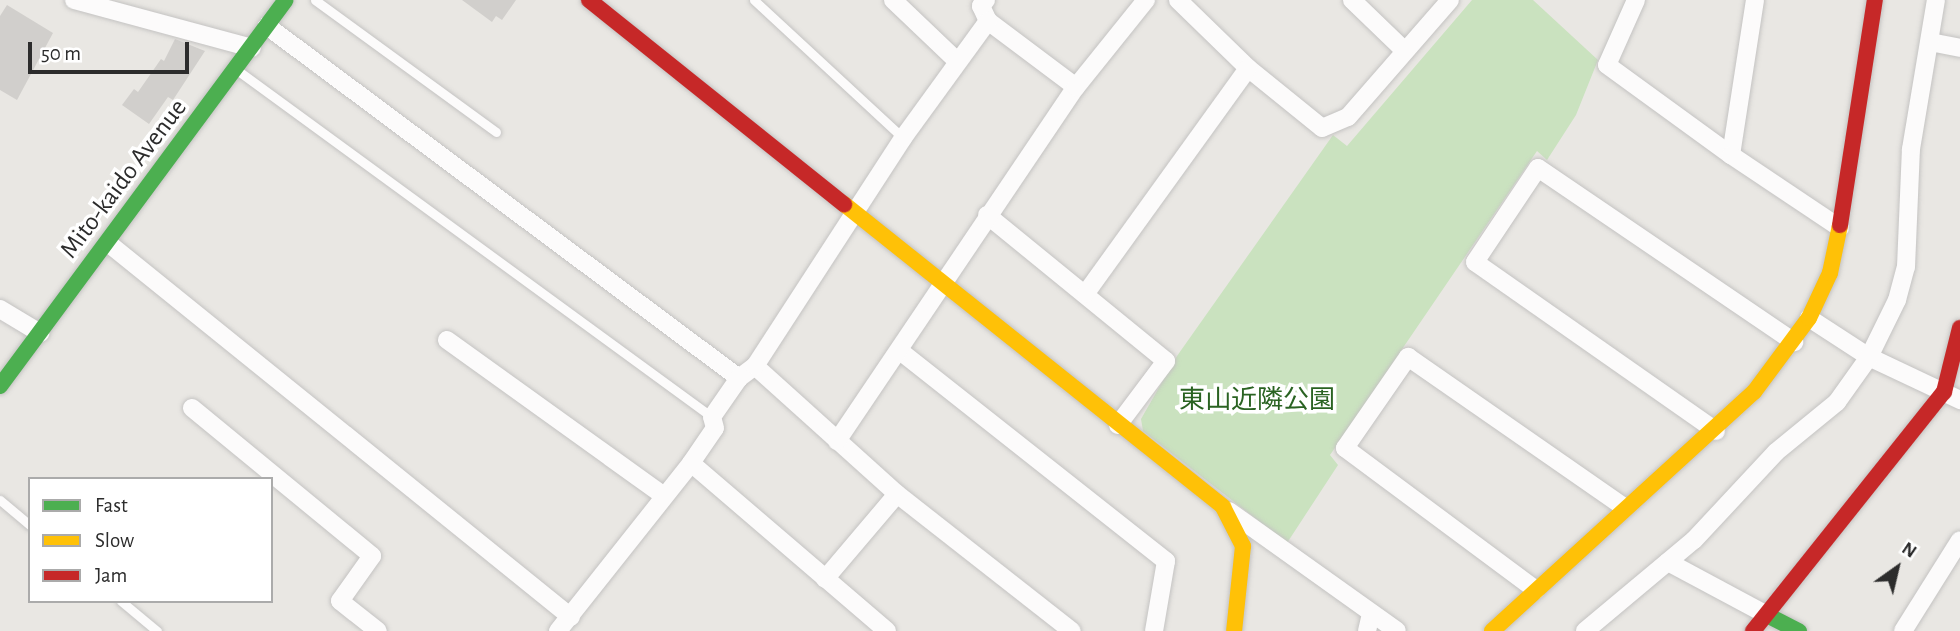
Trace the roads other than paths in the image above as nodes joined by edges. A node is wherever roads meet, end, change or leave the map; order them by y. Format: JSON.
{"nodes":[{"id":1,"x":74,"y":0,"type":"edge"},
{"id":2,"x":286,"y":0,"type":"edge"},
{"id":3,"x":315,"y":0,"type":"edge"},
{"id":4,"x":589,"y":0,"type":"edge"},
{"id":5,"x":754,"y":0,"type":"edge"},
{"id":6,"x":893,"y":0,"type":"edge"},
{"id":7,"x":986,"y":0,"type":"edge"},
{"id":8,"x":1146,"y":0,"type":"edge"},
{"id":9,"x":1178,"y":0,"type":"edge"},
{"id":10,"x":1352,"y":0,"type":"edge"},
{"id":11,"x":1450,"y":0,"type":"edge"},
{"id":12,"x":1636,"y":0,"type":"edge"},
{"id":13,"x":1755,"y":0,"type":"edge"},
{"id":14,"x":1875,"y":0,"type":"edge"},
{"id":15,"x":1936,"y":0,"type":"edge"},
{"id":16,"x":988,"y":21,"type":"junction"},
{"id":17,"x":267,"y":26,"type":"junction"},
{"id":18,"x":1930,"y":42,"type":"junction"},
{"id":19,"x":252,"y":48,"type":"junction"},
{"id":20,"x":1960,"y":48,"type":"edge"},
{"id":21,"x":1404,"y":50,"type":"junction"},
{"id":22,"x":957,"y":61,"type":"junction"},
{"id":23,"x":1248,"y":68,"type":"junction"},
{"id":24,"x":236,"y":69,"type":"junction"},
{"id":25,"x":1076,"y":87,"type":"junction"},
{"id":26,"x":496,"y":132,"type":"dead end"},
{"id":27,"x":903,"y":138,"type":"junction"},
{"id":28,"x":1731,"y":155,"type":"junction"},
{"id":29,"x":856,"y":215,"type":"junction"},
{"id":30,"x":987,"y":215,"type":"junction"},
{"id":31,"x":1840,"y":228,"type":"junction"},
{"id":32,"x":108,"y":243,"type":"junction"},
{"id":33,"x":941,"y":286,"type":"junction"},
{"id":34,"x":1086,"y":293,"type":"junction"},
{"id":35,"x":0,"y":309,"type":"edge"},
{"id":36,"x":1809,"y":318,"type":"junction"},
{"id":37,"x":1960,"y":328,"type":"edge"},
{"id":38,"x":40,"y":333,"type":"junction"},
{"id":39,"x":447,"y":340,"type":"dead end"},
{"id":40,"x":1794,"y":342,"type":"junction"},
{"id":41,"x":900,"y":351,"type":"junction"},
{"id":42,"x":1869,"y":357,"type":"junction"},
{"id":43,"x":755,"y":366,"type":"junction"},
{"id":44,"x":738,"y":378,"type":"junction"},
{"id":45,"x":0,"y":386,"type":"edge"},
{"id":46,"x":1952,"y":396,"type":"edge"},
{"id":47,"x":192,"y":408,"type":"dead end"},
{"id":48,"x":712,"y":417,"type":"junction"},
{"id":49,"x":1118,"y":425,"type":"junction"},
{"id":50,"x":1716,"y":430,"type":"junction"},
{"id":51,"x":837,"y":441,"type":"junction"},
{"id":52,"x":691,"y":463,"type":"junction"},
{"id":53,"x":897,"y":494,"type":"junction"},
{"id":54,"x":664,"y":496,"type":"junction"},
{"id":55,"x":0,"y":500,"type":"edge"},
{"id":56,"x":1223,"y":507,"type":"junction"},
{"id":57,"x":1625,"y":508,"type":"junction"},
{"id":58,"x":28,"y":523,"type":"edge"},
{"id":59,"x":1960,"y":540,"type":"edge"},
{"id":60,"x":1668,"y":562,"type":"junction"},
{"id":61,"x":825,"y":579,"type":"junction"},
{"id":62,"x":1536,"y":590,"type":"junction"},
{"id":63,"x":123,"y":603,"type":"edge"},
{"id":64,"x":1767,"y":615,"type":"junction"},
{"id":65,"x":571,"y":617,"type":"junction"},
{"id":66,"x":1369,"y":622,"type":"edge"},
{"id":67,"x":157,"y":631,"type":"edge"},
{"id":68,"x":378,"y":631,"type":"edge"},
{"id":69,"x":558,"y":631,"type":"edge"},
{"id":70,"x":887,"y":631,"type":"edge"},
{"id":71,"x":1072,"y":631,"type":"edge"},
{"id":72,"x":1154,"y":631,"type":"edge"},
{"id":73,"x":1234,"y":631,"type":"edge"},
{"id":74,"x":1397,"y":631,"type":"edge"},
{"id":75,"x":1492,"y":631,"type":"edge"},
{"id":76,"x":1585,"y":631,"type":"edge"},
{"id":77,"x":1753,"y":631,"type":"edge"},
{"id":78,"x":1799,"y":631,"type":"edge"},
{"id":79,"x":1903,"y":631,"type":"edge"}],
"edges":[{"from":1,"to":19,"type":"street"},
{"from":2,"to":17,"type":"street","name":"Mito-kaido Avenue"},
{"from":3,"to":26,"type":"lane"},
{"from":4,"to":29,"type":"street"},
{"from":5,"to":27,"type":"lane"},
{"from":6,"to":22,"type":"street"},
{"from":7,"to":16,"type":"street"},
{"from":8,"to":25,"type":"street"},
{"from":9,"to":23,"type":"street"},
{"from":10,"to":21,"type":"street"},
{"from":11,"to":21,"type":"street"},
{"from":12,"to":28,"type":"street"},
{"from":13,"to":28,"type":"street"},
{"from":14,"to":31,"type":"street"},
{"from":15,"to":18,"type":"street"},
{"from":16,"to":22,"type":"street"},
{"from":16,"to":25,"type":"street"},
{"from":17,"to":19,"type":"street","name":"Mito-kaido Avenue"},
{"from":17,"to":44,"type":"street"},
{"from":18,"to":20,"type":"street"},
{"from":18,"to":42,"type":"street"},
{"from":19,"to":24,"type":"street","name":"Mito-kaido Avenue"},
{"from":21,"to":23,"type":"street"},
{"from":22,"to":27,"type":"street"},
{"from":23,"to":34,"type":"street"},
{"from":24,"to":32,"type":"street","name":"Mito-kaido Avenue"},
{"from":24,"to":48,"type":"lane"},
{"from":25,"to":30,"type":"street"},
{"from":27,"to":29,"type":"street"},
{"from":28,"to":31,"type":"street"},
{"from":29,"to":33,"type":"street"},
{"from":29,"to":43,"type":"street"},
{"from":30,"to":33,"type":"street"},
{"from":30,"to":34,"type":"street"},
{"from":31,"to":36,"type":"street"},
{"from":32,"to":38,"type":"street","name":"Mito-kaido Avenue"},
{"from":32,"to":65,"type":"street"},
{"from":33,"to":41,"type":"street"},
{"from":33,"to":49,"type":"street"},
{"from":34,"to":49,"type":"street"},
{"from":35,"to":38,"type":"street"},
{"from":36,"to":40,"type":"street"},
{"from":36,"to":42,"type":"street"},
{"from":37,"to":46,"type":"street"},
{"from":38,"to":45,"type":"street","name":"Mito-kaido Avenue"},
{"from":39,"to":54,"type":"street"},
{"from":40,"to":50,"type":"street"},
{"from":40,"to":50,"type":"street"},
{"from":41,"to":51,"type":"street"},
{"from":41,"to":72,"type":"street"},
{"from":42,"to":46,"type":"street"},
{"from":42,"to":60,"type":"street"},
{"from":43,"to":44,"type":"street"},
{"from":43,"to":51,"type":"street"},
{"from":44,"to":48,"type":"street"},
{"from":46,"to":64,"type":"street"},
{"from":47,"to":68,"type":"street"},
{"from":48,"to":52,"type":"street"},
{"from":49,"to":56,"type":"street"},
{"from":50,"to":57,"type":"street"},
{"from":51,"to":53,"type":"street"},
{"from":52,"to":54,"type":"street"},
{"from":52,"to":61,"type":"street"},
{"from":53,"to":61,"type":"street"},
{"from":53,"to":71,"type":"street"},
{"from":54,"to":65,"type":"street"},
{"from":55,"to":58,"type":"lane"},
{"from":56,"to":66,"type":"street"},
{"from":56,"to":73,"type":"street"},
{"from":57,"to":62,"type":"street"},
{"from":57,"to":62,"type":"street"},
{"from":59,"to":79,"type":"street"},
{"from":60,"to":64,"type":"street"},
{"from":60,"to":76,"type":"street"},
{"from":61,"to":70,"type":"street"},
{"from":62,"to":75,"type":"street"},
{"from":63,"to":67,"type":"lane"},
{"from":64,"to":77,"type":"street"},
{"from":64,"to":78,"type":"street"},
{"from":65,"to":69,"type":"street"},
{"from":66,"to":74,"type":"street"}]}
